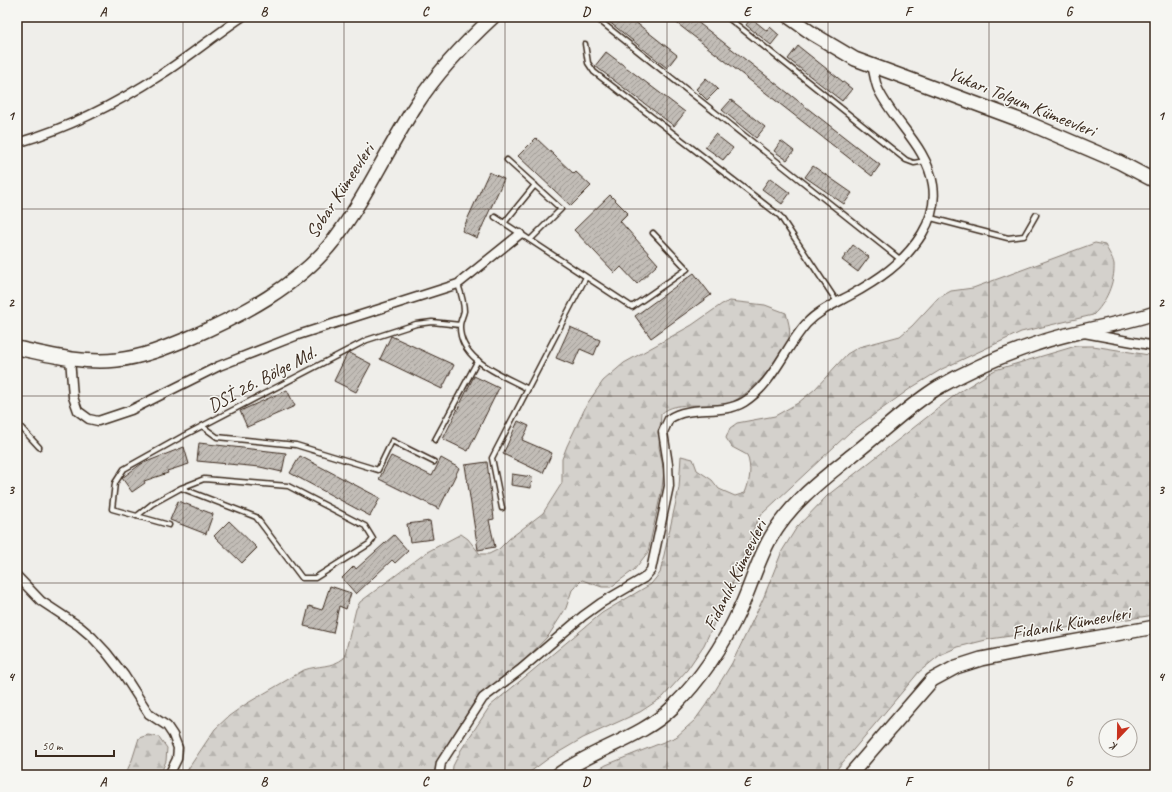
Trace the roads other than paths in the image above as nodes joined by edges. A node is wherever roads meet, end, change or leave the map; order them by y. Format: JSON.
{"nodes":[{"id":1,"x":232,"y":17,"type":"edge"},
{"id":2,"x":242,"y":17,"type":"edge"},
{"id":3,"x":493,"y":17,"type":"edge"},
{"id":4,"x":595,"y":17,"type":"edge"},
{"id":5,"x":727,"y":17,"type":"edge"},
{"id":6,"x":789,"y":17,"type":"edge"},
{"id":7,"x":229,"y":26,"type":"junction"},
{"id":8,"x":585,"y":44,"type":"dead end"},
{"id":9,"x":872,"y":66,"type":"junction"},
{"id":10,"x":17,"y":142,"type":"edge"},
{"id":11,"x":507,"y":160,"type":"dead end"},
{"id":12,"x":926,"y":161,"type":"junction"},
{"id":13,"x":1155,"y":181,"type":"edge"},
{"id":14,"x":534,"y":185,"type":"junction"},
{"id":15,"x":1036,"y":215,"type":"dead end"},
{"id":16,"x":495,"y":217,"type":"dead end"},
{"id":17,"x":930,"y":218,"type":"junction"},
{"id":18,"x":504,"y":223,"type":"junction"},
{"id":19,"x":653,"y":233,"type":"dead end"},
{"id":20,"x":520,"y":234,"type":"junction"},
{"id":21,"x":530,"y":240,"type":"junction"},
{"id":22,"x":902,"y":260,"type":"junction"},
{"id":23,"x":586,"y":277,"type":"junction"},
{"id":24,"x":458,"y":284,"type":"junction"},
{"id":25,"x":837,"y":302,"type":"junction"},
{"id":26,"x":1155,"y":313,"type":"edge"},
{"id":27,"x":460,"y":325,"type":"junction"},
{"id":28,"x":1079,"y":332,"type":"junction"},
{"id":29,"x":1155,"y":346,"type":"edge"},
{"id":30,"x":17,"y":348,"type":"edge"},
{"id":31,"x":70,"y":358,"type":"junction"},
{"id":32,"x":478,"y":360,"type":"junction"},
{"id":33,"x":528,"y":389,"type":"junction"},
{"id":34,"x":17,"y":423,"type":"edge"},
{"id":35,"x":202,"y":426,"type":"junction"},
{"id":36,"x":435,"y":440,"type":"dead end"},
{"id":37,"x":39,"y":447,"type":"dead end"},
{"id":38,"x":434,"y":462,"type":"dead end"},
{"id":39,"x":181,"y":488,"type":"junction"},
{"id":40,"x":502,"y":508,"type":"dead end"},
{"id":41,"x":136,"y":516,"type":"junction"},
{"id":42,"x":169,"y":525,"type":"dead end"},
{"id":43,"x":17,"y":576,"type":"edge"},
{"id":44,"x":1155,"y":627,"type":"edge"},
{"id":45,"x":170,"y":775,"type":"edge"},
{"id":46,"x":439,"y":775,"type":"edge"},
{"id":47,"x":558,"y":775,"type":"edge"},
{"id":48,"x":850,"y":775,"type":"edge"}],
"edges":[{"from":1,"to":7,"type":"street"},
{"from":2,"to":7,"type":"street"},
{"from":3,"to":31,"type":"main road","name":"Sobar Kümeevleri"},
{"from":4,"to":22,"type":"lane"},
{"from":5,"to":12,"type":"lane"},
{"from":6,"to":9,"type":"main road","name":"Yukarı Tolgum Kümeevleri"},
{"from":7,"to":10,"type":"street"},
{"from":8,"to":25,"type":"lane"},
{"from":9,"to":12,"type":"street"},
{"from":9,"to":13,"type":"main road","name":"Yukarı Tolgum Kümeevleri"},
{"from":11,"to":14,"type":"lane"},
{"from":12,"to":17,"type":"street"},
{"from":14,"to":18,"type":"lane"},
{"from":14,"to":21,"type":"lane"},
{"from":15,"to":17,"type":"lane"},
{"from":16,"to":18,"type":"lane"},
{"from":17,"to":22,"type":"street"},
{"from":18,"to":20,"type":"lane"},
{"from":19,"to":23,"type":"lane"},
{"from":20,"to":21,"type":"lane"},
{"from":20,"to":24,"type":"street"},
{"from":21,"to":23,"type":"lane"},
{"from":22,"to":25,"type":"street"},
{"from":23,"to":33,"type":"lane"},
{"from":24,"to":27,"type":"lane"},
{"from":24,"to":31,"type":"street"},
{"from":25,"to":46,"type":"street"},
{"from":26,"to":28,"type":"main road"},
{"from":27,"to":32,"type":"lane"},
{"from":27,"to":35,"type":"lane","name":"DSİ 26. Bölge Md."},
{"from":28,"to":29,"type":"street"},
{"from":28,"to":47,"type":"main road","name":"Fidanlık Kümeevleri"},
{"from":30,"to":31,"type":"main road","name":"Sobar Kümeevleri"},
{"from":32,"to":33,"type":"lane"},
{"from":32,"to":36,"type":"lane"},
{"from":33,"to":40,"type":"lane"},
{"from":34,"to":37,"type":"lane"},
{"from":35,"to":38,"type":"lane"},
{"from":35,"to":41,"type":"lane","name":"DSİ 26. Bölge Md."},
{"from":39,"to":39,"type":"lane"},
{"from":39,"to":41,"type":"lane"},
{"from":41,"to":42,"type":"lane"},
{"from":43,"to":45,"type":"street"},
{"from":44,"to":48,"type":"main road","name":"Fidanlık Kümeevleri"}]}
